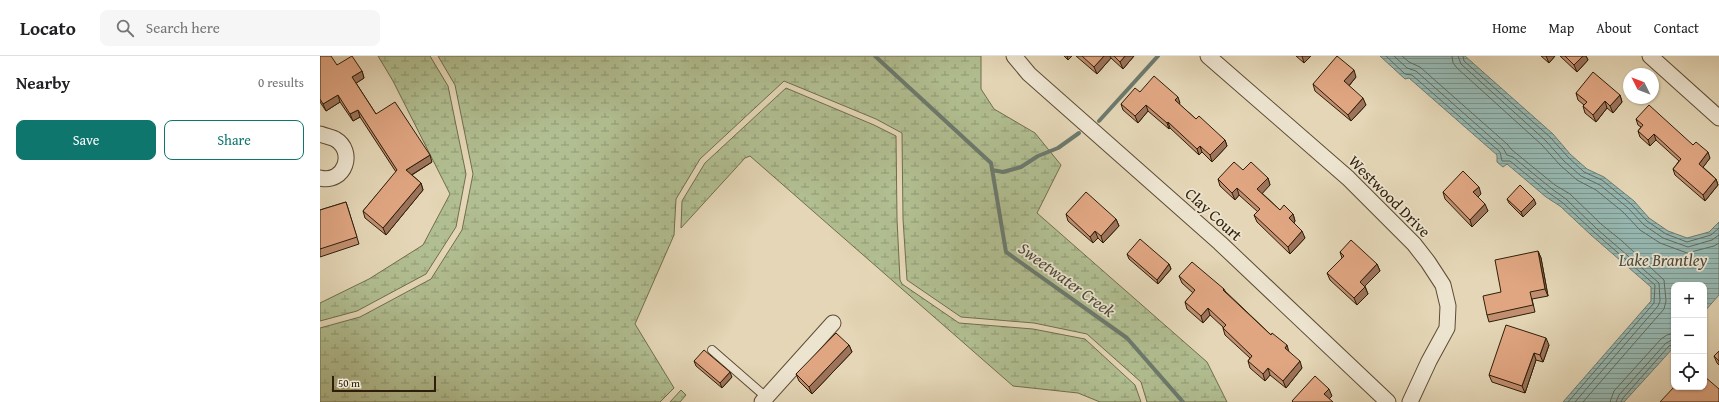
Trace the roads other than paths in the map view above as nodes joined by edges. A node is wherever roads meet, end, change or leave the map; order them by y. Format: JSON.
{"nodes":[{"id":1,"x":1014,"y":56,"type":"edge"},
{"id":2,"x":1208,"y":56,"type":"edge"},
{"id":3,"x":1650,"y":56,"type":"edge"},
{"id":4,"x":1719,"y":118,"type":"edge"},
{"id":5,"x":320,"y":134,"type":"edge"},
{"id":6,"x":320,"y":178,"type":"edge"},
{"id":7,"x":833,"y":323,"type":"dead end"},
{"id":8,"x":712,"y":350,"type":"dead end"},
{"id":9,"x":764,"y":400,"type":"edge"},
{"id":10,"x":1388,"y":402,"type":"edge"},
{"id":11,"x":1410,"y":402,"type":"edge"}],
"edges":[{"from":1,"to":10,"type":"street","name":"Clay Court"},
{"from":2,"to":11,"type":"street","name":"Westwood Drive"},
{"from":3,"to":4,"type":"street"},
{"from":5,"to":6,"type":"street"},
{"from":7,"to":9,"type":"street"},
{"from":8,"to":9,"type":"lane"}]}
